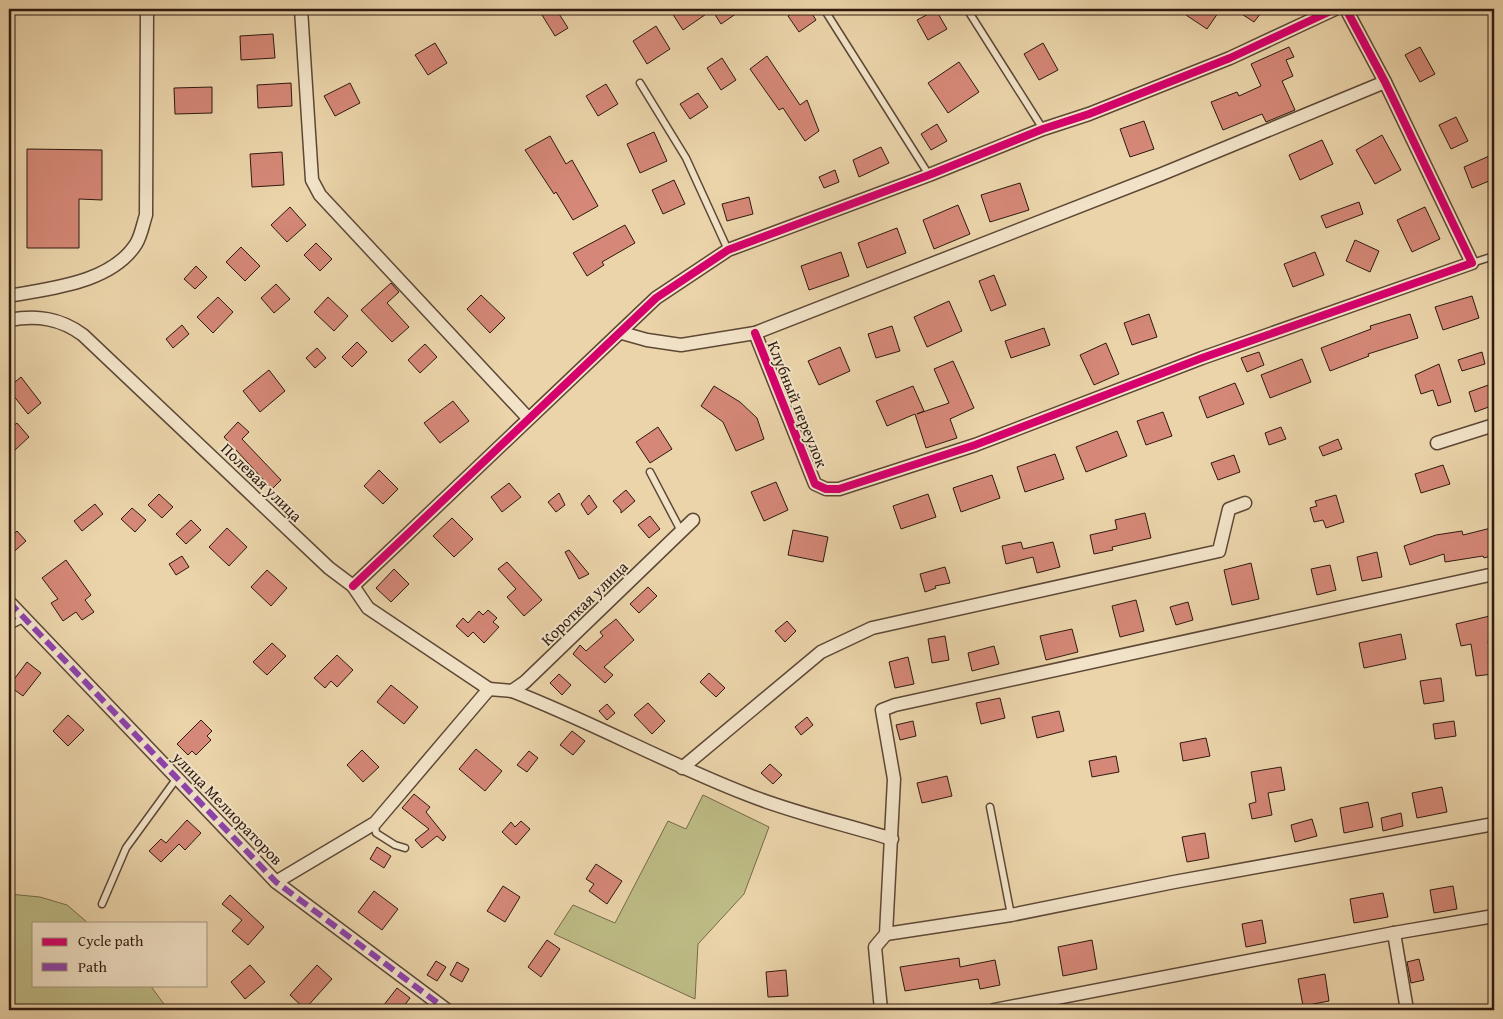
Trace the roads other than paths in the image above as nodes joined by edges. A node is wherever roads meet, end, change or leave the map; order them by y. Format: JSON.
{"nodes":[{"id":1,"x":147,"y":9,"type":"edge"},
{"id":2,"x":301,"y":9,"type":"edge"},
{"id":3,"x":824,"y":9,"type":"edge"},
{"id":4,"x":967,"y":9,"type":"edge"},
{"id":5,"x":1336,"y":9,"type":"edge"},
{"id":6,"x":1346,"y":9,"type":"edge"},
{"id":7,"x":1385,"y":82,"type":"junction"},
{"id":8,"x":640,"y":83,"type":"dead end"},
{"id":9,"x":1043,"y":128,"type":"junction"},
{"id":10,"x":929,"y":175,"type":"junction"},
{"id":11,"x":728,"y":250,"type":"junction"},
{"id":12,"x":1494,"y":256,"type":"edge"},
{"id":13,"x":1472,"y":263,"type":"junction"},
{"id":14,"x":9,"y":296,"type":"edge"},
{"id":15,"x":9,"y":320,"type":"edge"},
{"id":16,"x":622,"y":332,"type":"junction"},
{"id":17,"x":755,"y":333,"type":"junction"},
{"id":18,"x":528,"y":418,"type":"junction"},
{"id":19,"x":1494,"y":425,"type":"edge"},
{"id":20,"x":1437,"y":443,"type":"dead end"},
{"id":21,"x":650,"y":472,"type":"dead end"},
{"id":22,"x":1245,"y":502,"type":"dead end"},
{"id":23,"x":693,"y":520,"type":"dead end"},
{"id":24,"x":681,"y":531,"type":"junction"},
{"id":25,"x":1494,"y":574,"type":"edge"},
{"id":26,"x":354,"y":586,"type":"junction"},
{"id":27,"x":9,"y":602,"type":"edge"},
{"id":28,"x":25,"y":618,"type":"junction"},
{"id":29,"x":9,"y":626,"type":"edge"},
{"id":30,"x":489,"y":689,"type":"junction"},
{"id":31,"x":512,"y":691,"type":"junction"},
{"id":32,"x":682,"y":768,"type":"junction"},
{"id":33,"x":176,"y":778,"type":"junction"},
{"id":34,"x":990,"y":807,"type":"dead end"},
{"id":35,"x":375,"y":823,"type":"junction"},
{"id":36,"x":1494,"y":824,"type":"edge"},
{"id":37,"x":892,"y":839,"type":"junction"},
{"id":38,"x":405,"y":848,"type":"dead end"},
{"id":39,"x":276,"y":882,"type":"junction"},
{"id":40,"x":102,"y":904,"type":"dead end"},
{"id":41,"x":1010,"y":914,"type":"junction"},
{"id":42,"x":1494,"y":916,"type":"edge"},
{"id":43,"x":1394,"y":933,"type":"junction"},
{"id":44,"x":886,"y":934,"type":"junction"},
{"id":45,"x":447,"y":1010,"type":"edge"},
{"id":46,"x":856,"y":1010,"type":"edge"},
{"id":47,"x":881,"y":1010,"type":"edge"},
{"id":48,"x":994,"y":1010,"type":"edge"},
{"id":49,"x":1408,"y":1010,"type":"edge"}],
"edges":[{"from":1,"to":14,"type":"street"},
{"from":2,"to":18,"type":"street"},
{"from":3,"to":10,"type":"lane"},
{"from":4,"to":9,"type":"lane"},
{"from":5,"to":9,"type":"street"},
{"from":6,"to":7,"type":"street"},
{"from":7,"to":13,"type":"street"},
{"from":7,"to":17,"type":"street"},
{"from":8,"to":11,"type":"lane"},
{"from":9,"to":10,"type":"street"},
{"from":10,"to":11,"type":"street"},
{"from":11,"to":16,"type":"street"},
{"from":12,"to":13,"type":"lane"},
{"from":13,"to":17,"type":"street","name":"Клубный переулок"},
{"from":15,"to":26,"type":"street","name":"Полевая улица"},
{"from":16,"to":17,"type":"street"},
{"from":16,"to":18,"type":"street"},
{"from":18,"to":26,"type":"street"},
{"from":19,"to":20,"type":"street"},
{"from":21,"to":24,"type":"lane"},
{"from":22,"to":32,"type":"street"},
{"from":23,"to":24,"type":"street","name":"Короткая улица"},
{"from":24,"to":31,"type":"street","name":"Короткая улица"},
{"from":25,"to":37,"type":"street"},
{"from":26,"to":30,"type":"street","name":"Полевая улица"},
{"from":27,"to":28,"type":"street","name":"улица Мелиораторов"},
{"from":28,"to":29,"type":"lane"},
{"from":28,"to":33,"type":"street","name":"улица Мелиораторов"},
{"from":30,"to":31,"type":"street"},
{"from":30,"to":35,"type":"street"},
{"from":31,"to":32,"type":"street"},
{"from":32,"to":37,"type":"street"},
{"from":33,"to":39,"type":"street","name":"улица Мелиораторов"},
{"from":33,"to":40,"type":"lane"},
{"from":34,"to":41,"type":"lane"},
{"from":35,"to":38,"type":"lane"},
{"from":35,"to":39,"type":"street"},
{"from":36,"to":41,"type":"street"},
{"from":37,"to":44,"type":"street"},
{"from":39,"to":45,"type":"street","name":"улица Мелиораторов"},
{"from":41,"to":44,"type":"street"},
{"from":42,"to":43,"type":"street"},
{"from":43,"to":48,"type":"street"},
{"from":43,"to":49,"type":"street"},
{"from":44,"to":47,"type":"street"},
{"from":46,"to":47,"type":"lane"}]}
